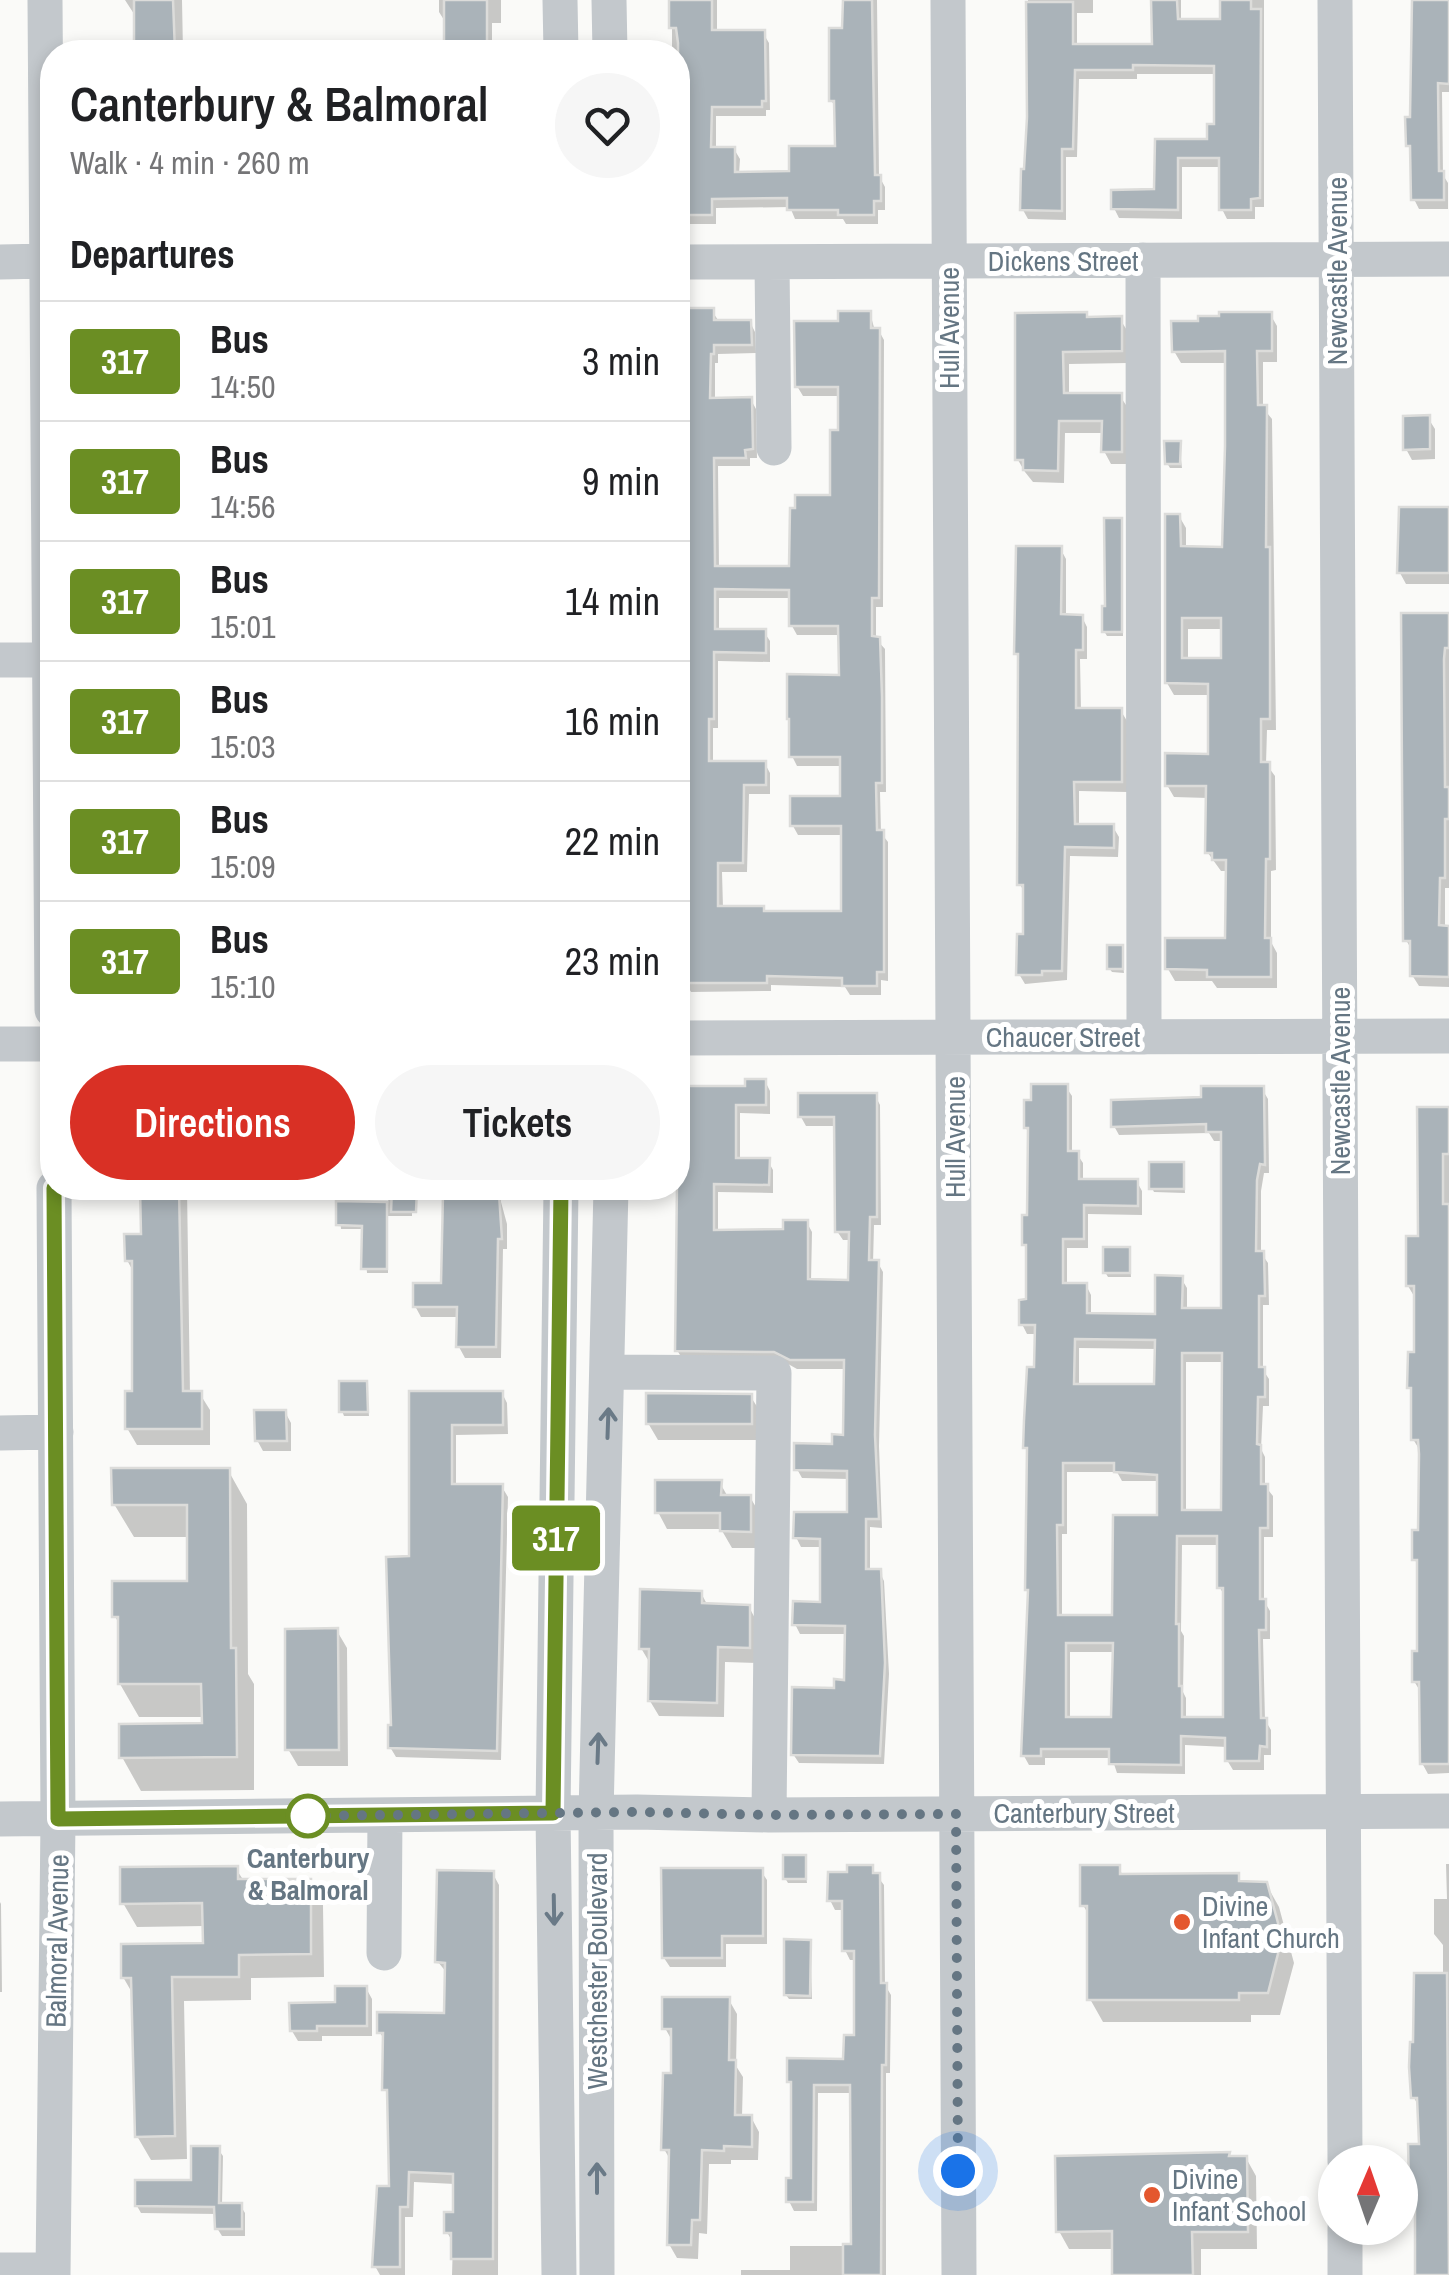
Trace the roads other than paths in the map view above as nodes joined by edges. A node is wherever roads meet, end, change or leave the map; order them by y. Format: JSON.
{"nodes":[{"id":1,"x":46,"y":0,"type":"edge"},
{"id":2,"x":560,"y":0,"type":"edge"},
{"id":3,"x":609,"y":0,"type":"edge"},
{"id":4,"x":948,"y":0,"type":"edge"},
{"id":5,"x":1335,"y":0,"type":"edge"},
{"id":6,"x":46,"y":40,"type":"edge"},
{"id":7,"x":561,"y":40,"type":"edge"},
{"id":8,"x":610,"y":40,"type":"edge"},
{"id":9,"x":1449,"y":259,"type":"edge"},
{"id":10,"x":1143,"y":260,"type":"junction"},
{"id":11,"x":1336,"y":260,"type":"junction"},
{"id":12,"x":40,"y":261,"type":"edge"},
{"id":13,"x":948,"y":261,"type":"junction"},
{"id":14,"x":0,"y":262,"type":"edge"},
{"id":15,"x":690,"y":262,"type":"edge"},
{"id":16,"x":772,"y":262,"type":"junction"},
{"id":17,"x":774,"y":448,"type":"dead end"},
{"id":18,"x":0,"y":660,"type":"edge"},
{"id":19,"x":40,"y":660,"type":"edge"},
{"id":20,"x":1340,"y":1036,"type":"junction"},
{"id":21,"x":1449,"y":1036,"type":"edge"},
{"id":22,"x":955,"y":1037,"type":"junction"},
{"id":23,"x":1144,"y":1037,"type":"junction"},
{"id":24,"x":690,"y":1038,"type":"edge"},
{"id":25,"x":0,"y":1044,"type":"edge"},
{"id":26,"x":40,"y":1044,"type":"edge"},
{"id":27,"x":54,"y":1200,"type":"edge"},
{"id":28,"x":561,"y":1200,"type":"edge"},
{"id":29,"x":611,"y":1200,"type":"edge"},
{"id":30,"x":609,"y":1372,"type":"junction"},
{"id":31,"x":56,"y":1432,"type":"junction"},
{"id":32,"x":0,"y":1433,"type":"edge"},
{"id":33,"x":1449,"y":1810,"type":"edge"},
{"id":34,"x":1343,"y":1811,"type":"junction"},
{"id":35,"x":553,"y":1813,"type":"junction"},
{"id":36,"x":596,"y":1814,"type":"junction"},
{"id":37,"x":956,"y":1814,"type":"junction"},
{"id":38,"x":385,"y":1815,"type":"junction"},
{"id":39,"x":768,"y":1815,"type":"junction"},
{"id":40,"x":0,"y":1819,"type":"edge"},
{"id":41,"x":58,"y":1819,"type":"junction"},
{"id":42,"x":384,"y":1953,"type":"dead end"},
{"id":43,"x":1345,"y":2145,"type":"edge"},
{"id":44,"x":1345,"y":2245,"type":"edge"},
{"id":45,"x":0,"y":2270,"type":"edge"},
{"id":46,"x":53,"y":2272,"type":"edge"},
{"id":47,"x":559,"y":2275,"type":"edge"},
{"id":48,"x":597,"y":2275,"type":"edge"},
{"id":49,"x":958,"y":2275,"type":"edge"},
{"id":50,"x":1346,"y":2275,"type":"edge"}],
"edges":[{"from":1,"to":6,"type":"street"},
{"from":2,"to":7,"type":"street"},
{"from":3,"to":8,"type":"street"},
{"from":4,"to":13,"type":"street","name":"Hull Avenue"},
{"from":5,"to":11,"type":"street","name":"Newcastle Avenue"},
{"from":9,"to":11,"type":"street","name":"Dickens Street"},
{"from":10,"to":11,"type":"street","name":"Dickens Street"},
{"from":10,"to":13,"type":"street","name":"Dickens Street"},
{"from":10,"to":23,"type":"street"},
{"from":11,"to":20,"type":"street","name":"Newcastle Avenue"},
{"from":12,"to":14,"type":"street"},
{"from":13,"to":16,"type":"street","name":"Dickens Street"},
{"from":13,"to":22,"type":"street","name":"Hull Avenue"},
{"from":15,"to":16,"type":"street","name":"Dickens Street"},
{"from":16,"to":17,"type":"street"},
{"from":18,"to":19,"type":"street"},
{"from":20,"to":21,"type":"street","name":"Chaucer Street"},
{"from":20,"to":23,"type":"street","name":"Chaucer Street"},
{"from":20,"to":34,"type":"street","name":"Newcastle Avenue"},
{"from":22,"to":23,"type":"street","name":"Chaucer Street"},
{"from":22,"to":24,"type":"street","name":"Chaucer Street"},
{"from":22,"to":37,"type":"street","name":"Hull Avenue"},
{"from":25,"to":26,"type":"street"},
{"from":27,"to":31,"type":"street","name":"Balmoral Avenue"},
{"from":28,"to":35,"type":"street","name":"Westchester Boulevard"},
{"from":29,"to":30,"type":"street","name":"Westchester Boulevard"},
{"from":36,"to":30,"type":"street","name":"Westchester Boulevard","one_way":true},
{"from":30,"to":39,"type":"street"},
{"from":31,"to":32,"type":"street"},
{"from":31,"to":41,"type":"street","name":"Balmoral Avenue"},
{"from":33,"to":34,"type":"street","name":"Canterbury Street"},
{"from":34,"to":37,"type":"street","name":"Canterbury Street"},
{"from":34,"to":43,"type":"street","name":"Newcastle Avenue"},
{"from":35,"to":36,"type":"street","name":"Canterbury Street"},
{"from":35,"to":38,"type":"street","name":"Canterbury Street"},
{"from":35,"to":47,"type":"street","name":"Westchester Boulevard","one_way":true},
{"from":36,"to":39,"type":"street","name":"Canterbury Street"},
{"from":48,"to":36,"type":"street","name":"Westchester Boulevard","one_way":true},
{"from":37,"to":39,"type":"street","name":"Canterbury Street"},
{"from":37,"to":49,"type":"street","name":"Hull Avenue"},
{"from":38,"to":41,"type":"street","name":"Canterbury Street"},
{"from":38,"to":42,"type":"street"},
{"from":40,"to":41,"type":"street","name":"Canterbury Street"},
{"from":41,"to":46,"type":"street","name":"Balmoral Avenue"},
{"from":44,"to":50,"type":"street"},
{"from":45,"to":46,"type":"street"}]}
